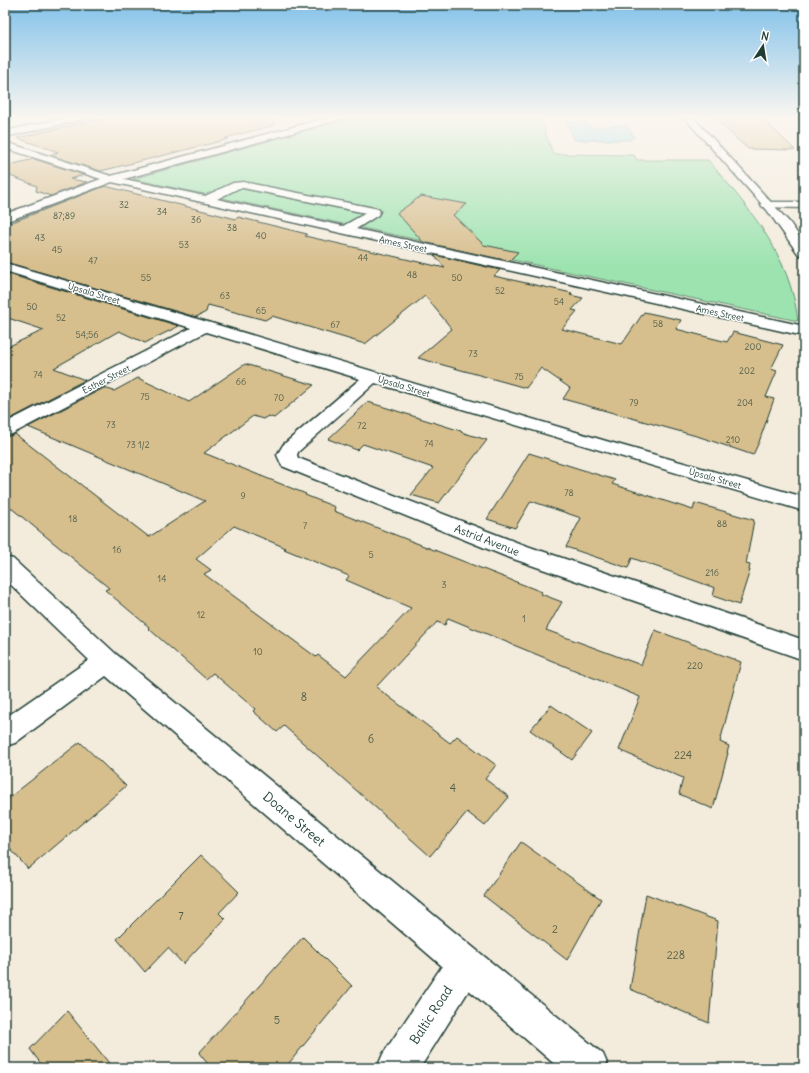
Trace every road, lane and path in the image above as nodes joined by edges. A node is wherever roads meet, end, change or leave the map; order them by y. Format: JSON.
{"nodes":[{"id":1,"x":71,"y":166,"type":"edge"},
{"id":2,"x":159,"y":166,"type":"edge"},
{"id":3,"x":732,"y":166,"type":"edge"},
{"id":4,"x":111,"y":179,"type":"junction"},
{"id":5,"x":206,"y":200,"type":"junction"},
{"id":6,"x":767,"y":205,"type":"junction"},
{"id":7,"x":804,"y":205,"type":"edge"},
{"id":8,"x":5,"y":218,"type":"edge"},
{"id":9,"x":344,"y":231,"type":"junction"},
{"id":10,"x":804,"y":252,"type":"edge"},
{"id":11,"x":5,"y":266,"type":"edge"},
{"id":12,"x":206,"y":326,"type":"junction"},
{"id":13,"x":804,"y":331,"type":"edge"},
{"id":14,"x":372,"y":377,"type":"junction"},
{"id":15,"x":5,"y":430,"type":"edge"},
{"id":16,"x":804,"y":504,"type":"edge"},
{"id":17,"x":5,"y":565,"type":"edge"},
{"id":18,"x":804,"y":650,"type":"edge"},
{"id":19,"x":107,"y":662,"type":"junction"},
{"id":20,"x":5,"y":734,"type":"edge"},
{"id":21,"x":465,"y":963,"type":"junction"},
{"id":22,"x":397,"y":1068,"type":"edge"},
{"id":23,"x":589,"y":1068,"type":"edge"}],
"edges":[{"from":1,"to":4,"type":"street","name":"Ames Street"},
{"from":2,"to":4,"type":"street"},
{"from":3,"to":6,"type":"street"},
{"from":4,"to":5,"type":"street","name":"Ames Street"},
{"from":4,"to":8,"type":"street"},
{"from":5,"to":9,"type":"street","name":"Ames Street"},
{"from":5,"to":9,"type":"street"},
{"from":6,"to":7,"type":"street"},
{"from":6,"to":10,"type":"street"},
{"from":9,"to":13,"type":"street","name":"Ames Street"},
{"from":11,"to":12,"type":"street","name":"Upsala Street"},
{"from":12,"to":14,"type":"street","name":"Upsala Street"},
{"from":12,"to":15,"type":"street","name":"Esther Street"},
{"from":14,"to":16,"type":"street","name":"Upsala Street"},
{"from":14,"to":18,"type":"street","name":"Astrid Avenue"},
{"from":17,"to":19,"type":"street","name":"Doane Street"},
{"from":19,"to":20,"type":"street"},
{"from":19,"to":21,"type":"street","name":"Doane Street"},
{"from":21,"to":22,"type":"street","name":"Baltic Road"},
{"from":21,"to":23,"type":"street","name":"Doane Street"}]}
